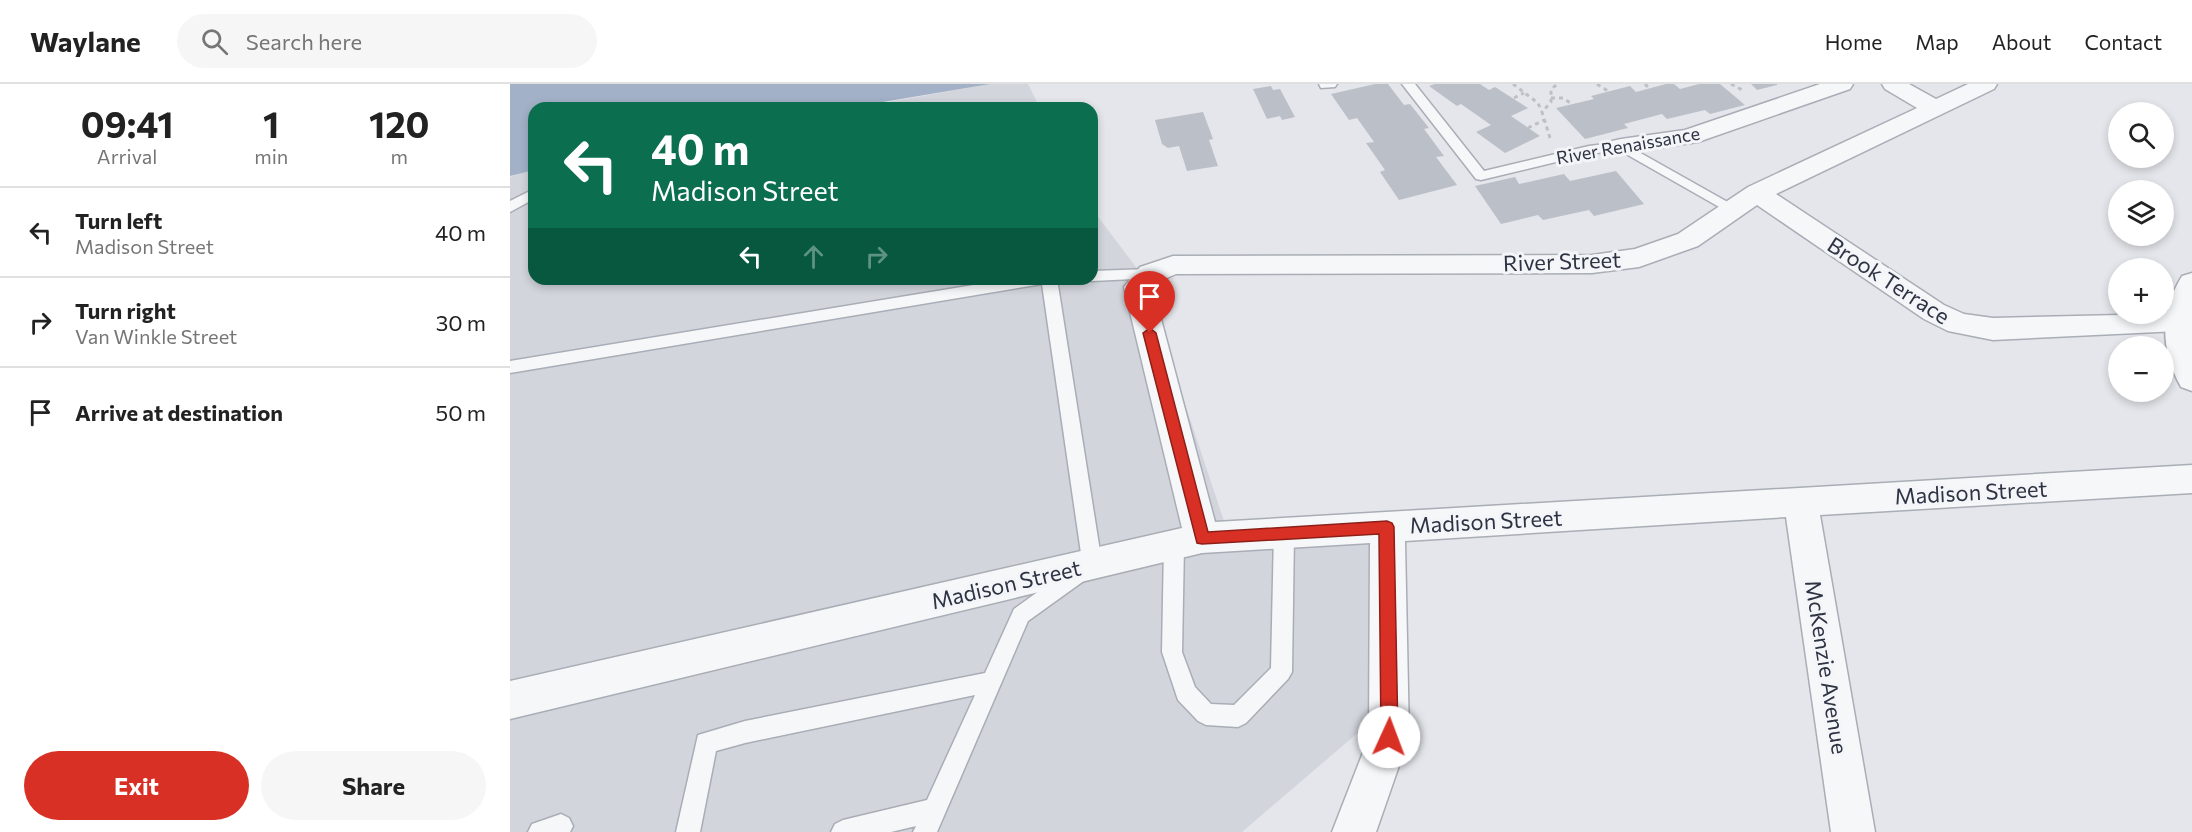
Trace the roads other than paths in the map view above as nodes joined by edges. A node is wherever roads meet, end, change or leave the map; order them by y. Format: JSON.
{"nodes":[{"id":1,"x":1408,"y":84,"type":"edge"},
{"id":2,"x":1893,"y":84,"type":"edge"},
{"id":3,"x":1986,"y":84,"type":"edge"},
{"id":4,"x":1831,"y":86,"type":"edge"},
{"id":5,"x":1934,"y":108,"type":"junction"},
{"id":6,"x":1621,"y":146,"type":"junction"},
{"id":7,"x":1757,"y":193,"type":"junction"},
{"id":8,"x":528,"y":196,"type":"edge"},
{"id":9,"x":510,"y":207,"type":"edge"},
{"id":10,"x":1733,"y":209,"type":"junction"},
{"id":11,"x":1098,"y":276,"type":"edge"},
{"id":12,"x":1144,"y":280,"type":"junction"},
{"id":13,"x":2192,"y":283,"type":"edge"},
{"id":14,"x":1006,"y":285,"type":"edge"},
{"id":15,"x":1050,"y":285,"type":"edge"},
{"id":16,"x":2179,"y":321,"type":"junction"},
{"id":17,"x":510,"y":367,"type":"edge"},
{"id":18,"x":2192,"y":379,"type":"edge"},
{"id":19,"x":2192,"y":479,"type":"edge"},
{"id":20,"x":1801,"y":502,"type":"junction"},
{"id":21,"x":1387,"y":527,"type":"junction"},
{"id":22,"x":1284,"y":533,"type":"junction"},
{"id":23,"x":1188,"y":542,"type":"junction"},
{"id":24,"x":1092,"y":564,"type":"junction"},
{"id":25,"x":991,"y":682,"type":"junction"},
{"id":26,"x":510,"y":700,"type":"edge"},
{"id":27,"x":934,"y":810,"type":"junction"},
{"id":28,"x":688,"y":832,"type":"edge"},
{"id":29,"x":843,"y":832,"type":"edge"},
{"id":30,"x":924,"y":832,"type":"edge"},
{"id":31,"x":1354,"y":832,"type":"edge"},
{"id":32,"x":1853,"y":832,"type":"edge"}],
"edges":[{"from":1,"to":6,"type":"lane","name":"River Renaissance"},
{"from":2,"to":5,"type":"street"},
{"from":3,"to":5,"type":"street","name":"River Street"},
{"from":4,"to":6,"type":"street","name":"River Renaissance"},
{"from":5,"to":7,"type":"street","name":"River Street"},
{"from":6,"to":10,"type":"lane"},
{"from":7,"to":10,"type":"street","name":"River Street"},
{"from":7,"to":16,"type":"street","name":"Brook Terrace"},
{"from":8,"to":9,"type":"lane"},
{"from":10,"to":12,"type":"street","name":"River Street"},
{"from":11,"to":12,"type":"lane"},
{"from":12,"to":23,"type":"street"},
{"from":13,"to":16,"type":"street"},
{"from":14,"to":17,"type":"lane"},
{"from":15,"to":24,"type":"lane"},
{"from":16,"to":18,"type":"street"},
{"from":19,"to":20,"type":"street","name":"Madison Street"},
{"from":20,"to":21,"type":"street","name":"Madison Street"},
{"from":20,"to":32,"type":"street","name":"McKenzie Avenue"},
{"from":21,"to":22,"type":"street","name":"Madison Street"},
{"from":21,"to":31,"type":"street"},
{"from":22,"to":23,"type":"street","name":"Madison Street"},
{"from":22,"to":23,"type":"lane"},
{"from":23,"to":24,"type":"street","name":"Madison Street"},
{"from":24,"to":25,"type":"lane"},
{"from":24,"to":26,"type":"street","name":"Madison Street"},
{"from":25,"to":27,"type":"lane"},
{"from":25,"to":28,"type":"lane"},
{"from":27,"to":29,"type":"lane"},
{"from":27,"to":30,"type":"lane"}]}
